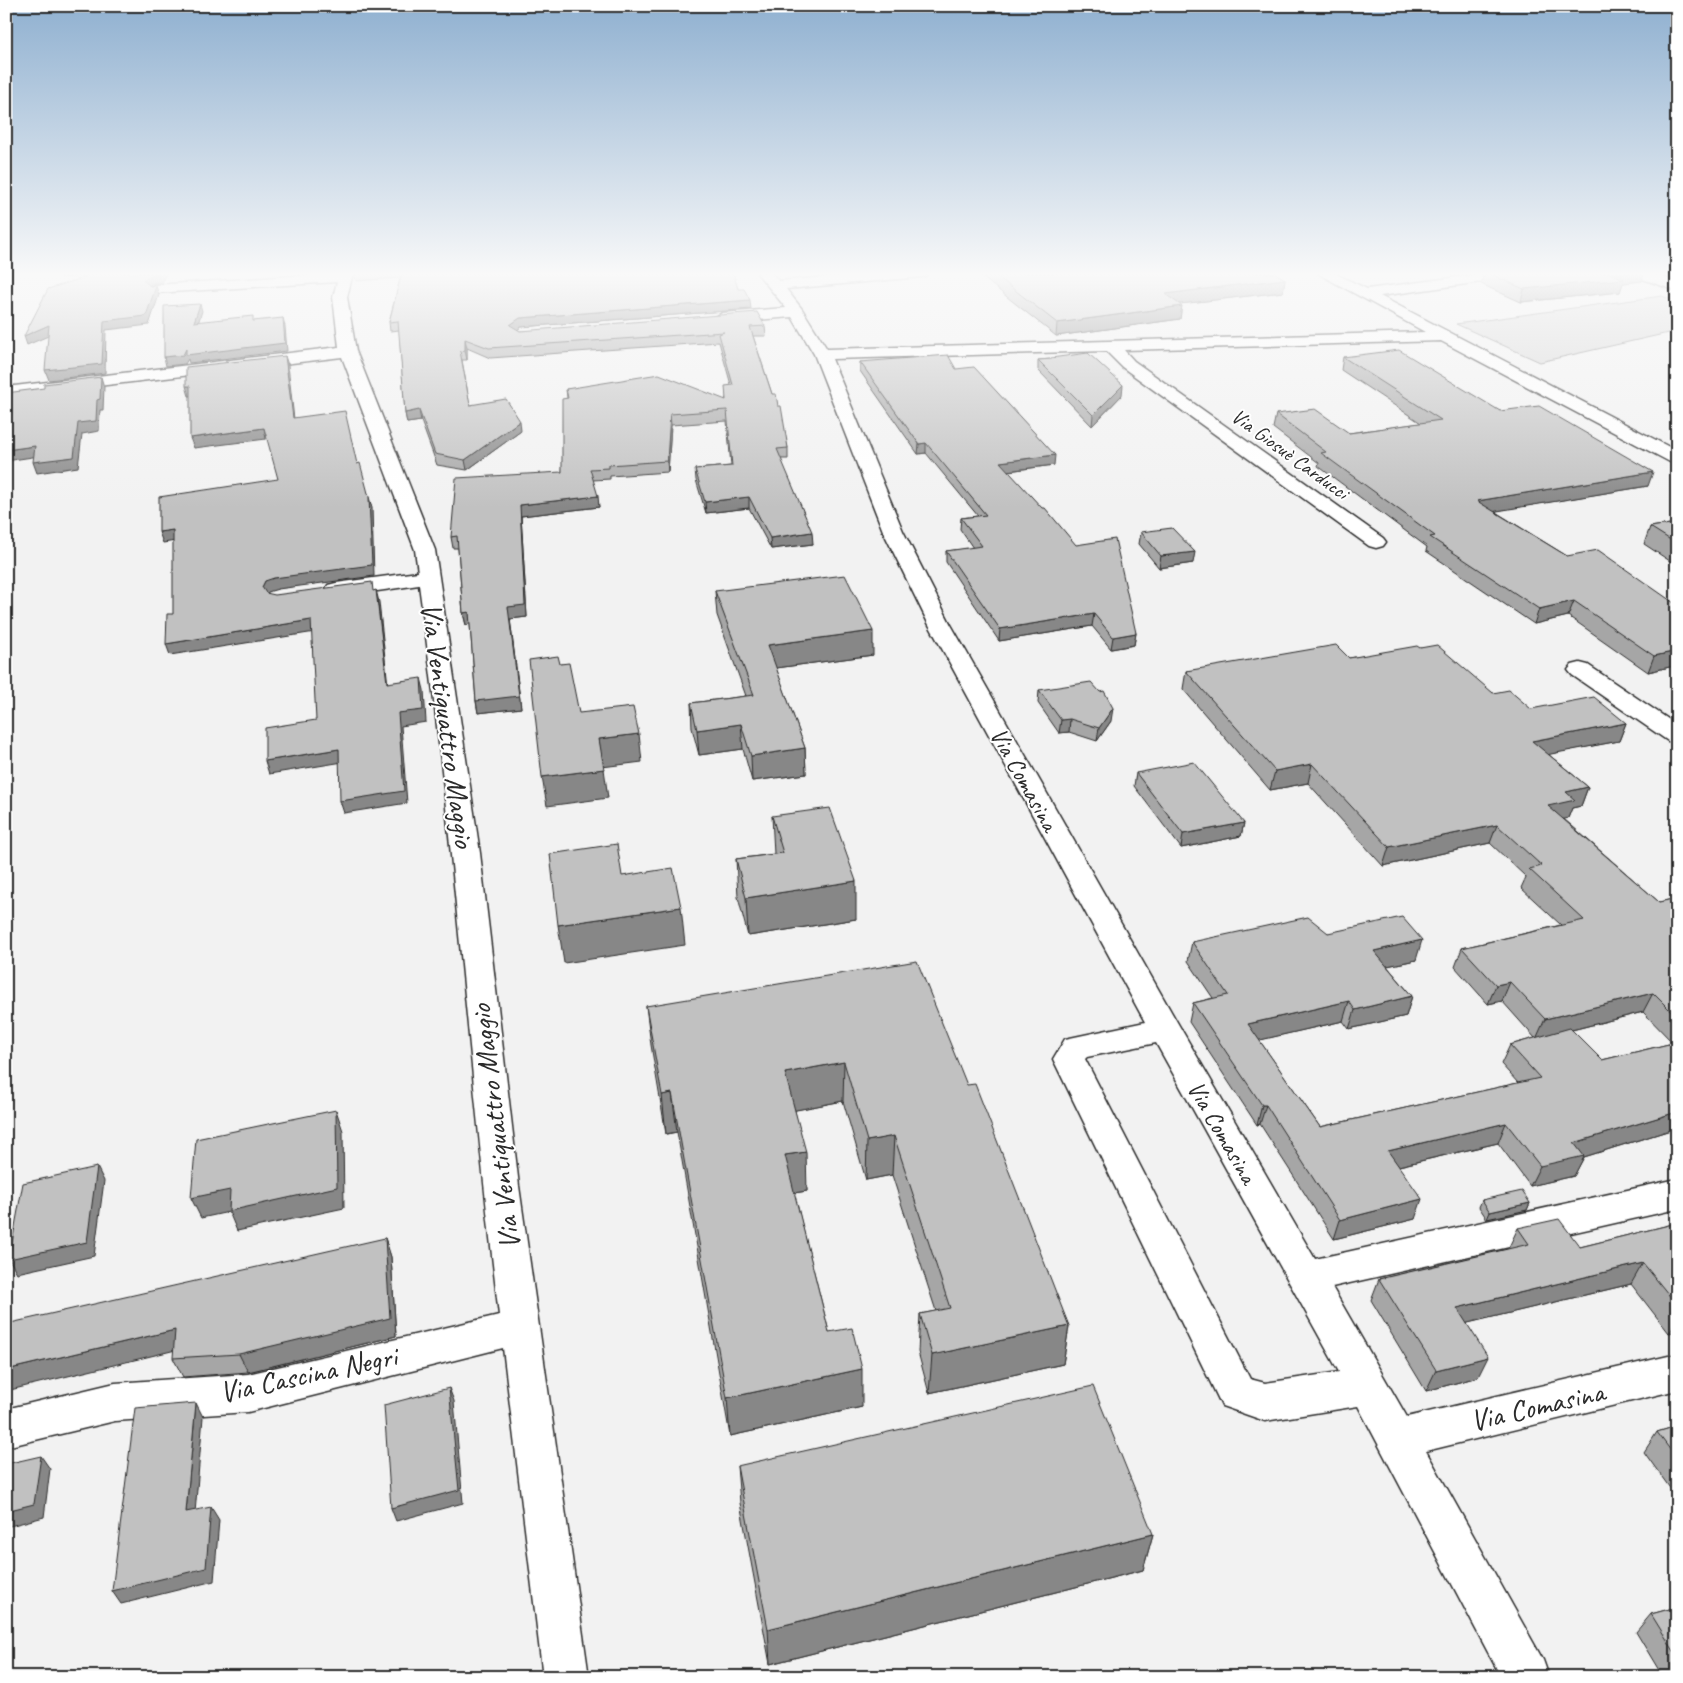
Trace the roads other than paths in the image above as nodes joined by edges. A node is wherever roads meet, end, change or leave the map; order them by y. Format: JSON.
{"nodes":[{"id":1,"x":348,"y":352,"type":"joint"},
{"id":2,"x":901,"y":352,"type":"edge"},
{"id":3,"x":1116,"y":352,"type":"edge"},
{"id":4,"x":1476,"y":352,"type":"edge"},
{"id":5,"x":822,"y":354,"type":"joint"},
{"id":6,"x":6,"y":392,"type":"edge"},
{"id":7,"x":1672,"y":452,"type":"edge"},
{"id":8,"x":1376,"y":542,"type":"dead end"},
{"id":9,"x":429,"y":577,"type":"junction"},
{"id":10,"x":315,"y":593,"type":"edge"},
{"id":11,"x":1580,"y":670,"type":"dead end"},
{"id":12,"x":1677,"y":736,"type":"edge"},
{"id":13,"x":1165,"y":1030,"type":"junction"},
{"id":14,"x":1677,"y":1194,"type":"edge"},
{"id":15,"x":1307,"y":1276,"type":"junction"},
{"id":16,"x":520,"y":1327,"type":"junction"},
{"id":17,"x":1677,"y":1372,"type":"edge"},
{"id":18,"x":1368,"y":1386,"type":"junction"},
{"id":19,"x":6,"y":1428,"type":"edge"},
{"id":20,"x":1398,"y":1439,"type":"junction"},
{"id":21,"x":566,"y":1677,"type":"edge"},
{"id":22,"x":1526,"y":1677,"type":"edge"}],
"edges":[{"from":1,"to":6,"type":"street"},
{"from":1,"to":9,"type":"street","name":"Via Ventiquattro Maggio"},
{"from":2,"to":5,"type":"street"},
{"from":3,"to":8,"type":"street","name":"Via Giosuè Carducci"},
{"from":4,"to":7,"type":"street"},
{"from":5,"to":13,"type":"street","name":"Via Comasina"},
{"from":9,"to":10,"type":"street","name":"Via Ventiquattro Maggio"},
{"from":9,"to":16,"type":"street","name":"Via Ventiquattro Maggio"},
{"from":11,"to":12,"type":"street"},
{"from":13,"to":15,"type":"street","name":"Via Comasina"},
{"from":13,"to":18,"type":"street"},
{"from":14,"to":15,"type":"street"},
{"from":15,"to":18,"type":"street","name":"Via Comasina"},
{"from":16,"to":19,"type":"street","name":"Via Cascina Negri"},
{"from":16,"to":21,"type":"street","name":"Via Ventiquattro Maggio"},
{"from":17,"to":20,"type":"street","name":"Via Comasina"},
{"from":18,"to":20,"type":"street","name":"Via Comasina"},
{"from":20,"to":22,"type":"street","name":"Via Comasina"}]}
